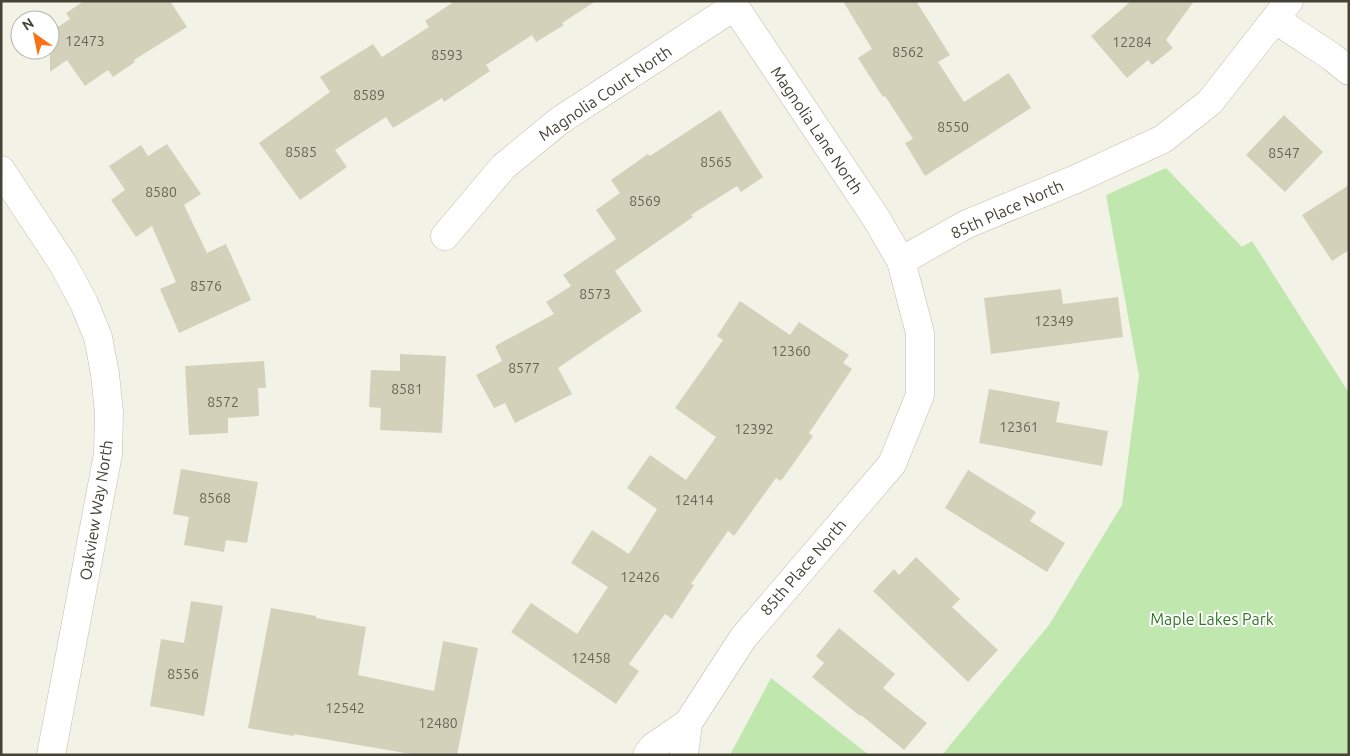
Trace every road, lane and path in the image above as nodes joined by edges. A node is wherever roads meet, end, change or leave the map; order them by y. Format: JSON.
{"nodes":[{"id":1,"x":733,"y":4,"type":"edge"},
{"id":2,"x":1282,"y":11,"type":"edge"},
{"id":3,"x":1349,"y":70,"type":"edge"},
{"id":4,"x":1,"y":170,"type":"edge"},
{"id":5,"x":445,"y":236,"type":"dead end"},
{"id":6,"x":901,"y":261,"type":"junction"},
{"id":7,"x":688,"y":724,"type":"junction"},
{"id":8,"x":51,"y":755,"type":"edge"},
{"id":9,"x":647,"y":755,"type":"edge"},
{"id":10,"x":684,"y":755,"type":"edge"}],
"edges":[{"from":1,"to":5,"type":"street","name":"Magnolia Court North"},
{"from":1,"to":6,"type":"street","name":"Magnolia Lane North"},
{"from":2,"to":3,"type":"street"},
{"from":2,"to":6,"type":"street","name":"85th Place North"},
{"from":4,"to":8,"type":"street","name":"Oakview Way North"},
{"from":6,"to":7,"type":"street","name":"85th Place North"},
{"from":7,"to":9,"type":"street","name":"85th Place North"},
{"from":7,"to":10,"type":"street","name":"85th Place North"}]}
